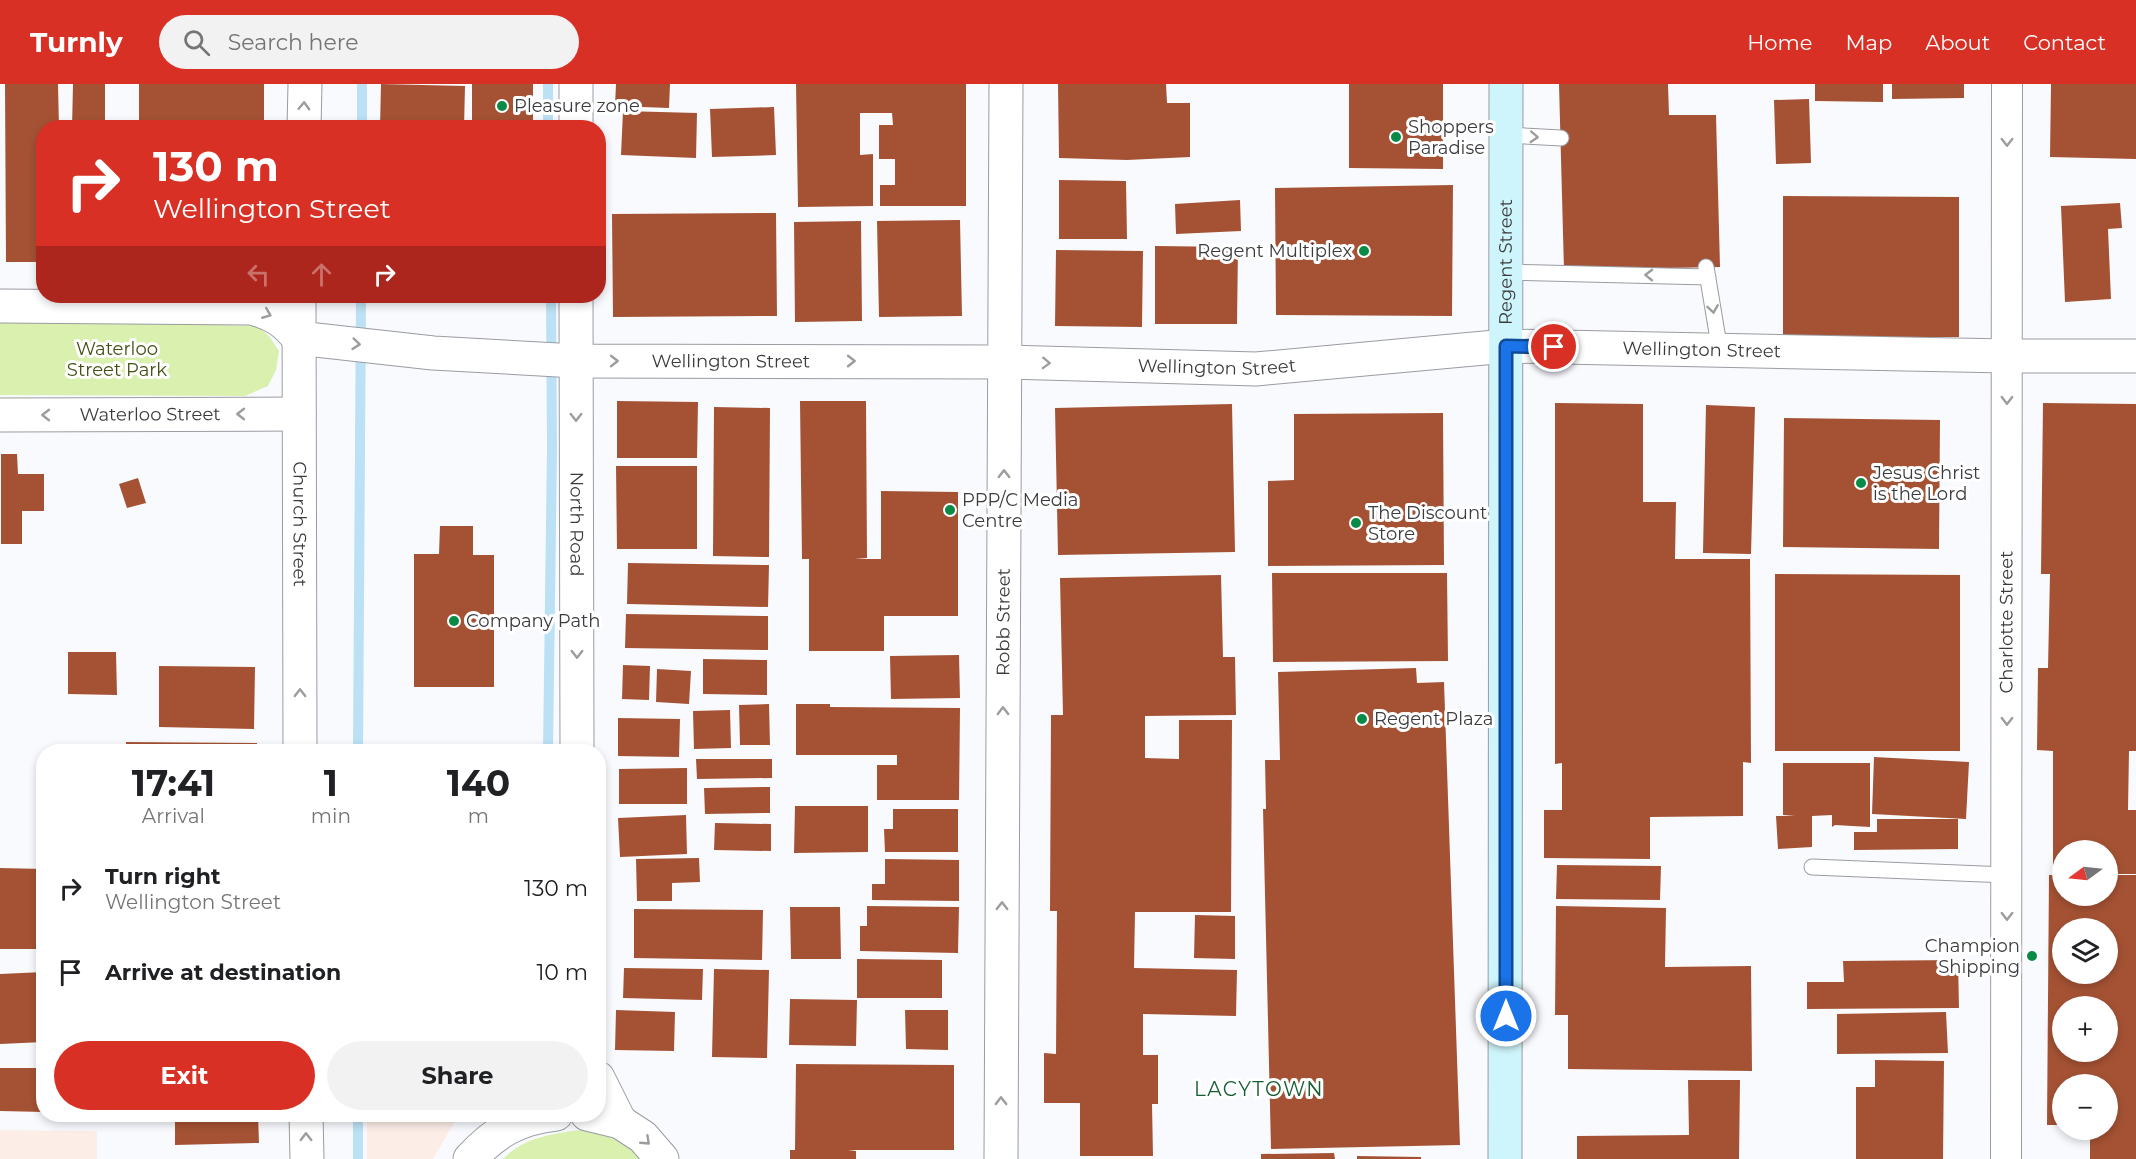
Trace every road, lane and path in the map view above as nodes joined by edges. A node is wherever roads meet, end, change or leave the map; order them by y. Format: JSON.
{"nodes":[{"id":1,"x":305,"y":84,"type":"edge"},
{"id":2,"x":576,"y":84,"type":"edge"},
{"id":3,"x":1006,"y":84,"type":"edge"},
{"id":4,"x":1506,"y":84,"type":"edge"},
{"id":5,"x":2007,"y":84,"type":"edge"},
{"id":6,"x":304,"y":120,"type":"edge"},
{"id":7,"x":576,"y":120,"type":"edge"},
{"id":8,"x":1506,"y":135,"type":"junction"},
{"id":9,"x":1561,"y":138,"type":"dead end"},
{"id":10,"x":1507,"y":272,"type":"junction"},
{"id":11,"x":299,"y":303,"type":"edge"},
{"id":12,"x":576,"y":303,"type":"edge"},
{"id":13,"x":0,"y":306,"type":"edge"},
{"id":14,"x":298,"y":338,"type":"junction"},
{"id":15,"x":1506,"y":346,"type":"junction"},
{"id":16,"x":1720,"y":351,"type":"junction"},
{"id":17,"x":2007,"y":356,"type":"junction"},
{"id":18,"x":2136,"y":356,"type":"edge"},
{"id":19,"x":576,"y":360,"type":"junction"},
{"id":20,"x":1004,"y":362,"type":"junction"},
{"id":21,"x":299,"y":414,"type":"junction"},
{"id":22,"x":0,"y":415,"type":"edge"},
{"id":23,"x":300,"y":744,"type":"edge"},
{"id":24,"x":577,"y":744,"type":"edge"},
{"id":25,"x":1812,"y":867,"type":"dead end"},
{"id":26,"x":2007,"y":875,"type":"junction"},
{"id":27,"x":606,"y":1094,"type":"edge"},
{"id":28,"x":606,"y":1119,"type":"edge"},
{"id":29,"x":306,"y":1122,"type":"edge"},
{"id":30,"x":518,"y":1122,"type":"edge"},
{"id":31,"x":620,"y":1122,"type":"junction"},
{"id":32,"x":307,"y":1159,"type":"edge"},
{"id":33,"x":470,"y":1159,"type":"edge"},
{"id":34,"x":662,"y":1159,"type":"edge"},
{"id":35,"x":1001,"y":1159,"type":"edge"},
{"id":36,"x":1506,"y":1159,"type":"edge"},
{"id":37,"x":2006,"y":1159,"type":"edge"}],
"edges":[{"from":6,"to":1,"type":"street","one_way":true},
{"from":2,"to":7,"type":"street"},
{"from":3,"to":20,"type":"street","name":"Robb Street"},
{"from":4,"to":8,"type":"main road","name":"Regent Street"},
{"from":5,"to":17,"type":"street","name":"Charlotte Street","one_way":true},
{"from":8,"to":9,"type":"lane","one_way":true},
{"from":8,"to":10,"type":"main road","name":"Regent Street"},
{"from":10,"to":15,"type":"main road","name":"Regent Street"},
{"from":10,"to":16,"type":"lane"},
{"from":11,"to":14,"type":"street","name":"Church Street"},
{"from":12,"to":19,"type":"street","name":"North Road"},
{"from":13,"to":14,"type":"street","one_way":true},
{"from":14,"to":19,"type":"street","name":"Wellington Street","one_way":true},
{"from":14,"to":21,"type":"street","name":"Church Street"},
{"from":15,"to":16,"type":"street","name":"Wellington Street"},
{"from":20,"to":15,"type":"street","name":"Wellington Street","one_way":true},
{"from":15,"to":36,"type":"main road","name":"Regent Street"},
{"from":16,"to":17,"type":"street","name":"Wellington Street"},
{"from":17,"to":18,"type":"street","name":"Wellington Street"},
{"from":17,"to":26,"type":"street","name":"Charlotte Street","one_way":true},
{"from":19,"to":20,"type":"street","name":"Wellington Street","one_way":true},
{"from":19,"to":24,"type":"street","name":"North Road","one_way":true},
{"from":35,"to":20,"type":"street","name":"Robb Street","one_way":true},
{"from":21,"to":22,"type":"street","name":"Waterloo Street","one_way":true},
{"from":23,"to":21,"type":"street","name":"Church Street","one_way":true},
{"from":25,"to":26,"type":"lane"},
{"from":26,"to":37,"type":"street","name":"Charlotte Street","one_way":true},
{"from":27,"to":31,"type":"street"},
{"from":28,"to":31,"type":"street"},
{"from":32,"to":29,"type":"street","one_way":true},
{"from":30,"to":33,"type":"street"},
{"from":31,"to":34,"type":"street","one_way":true}]}
